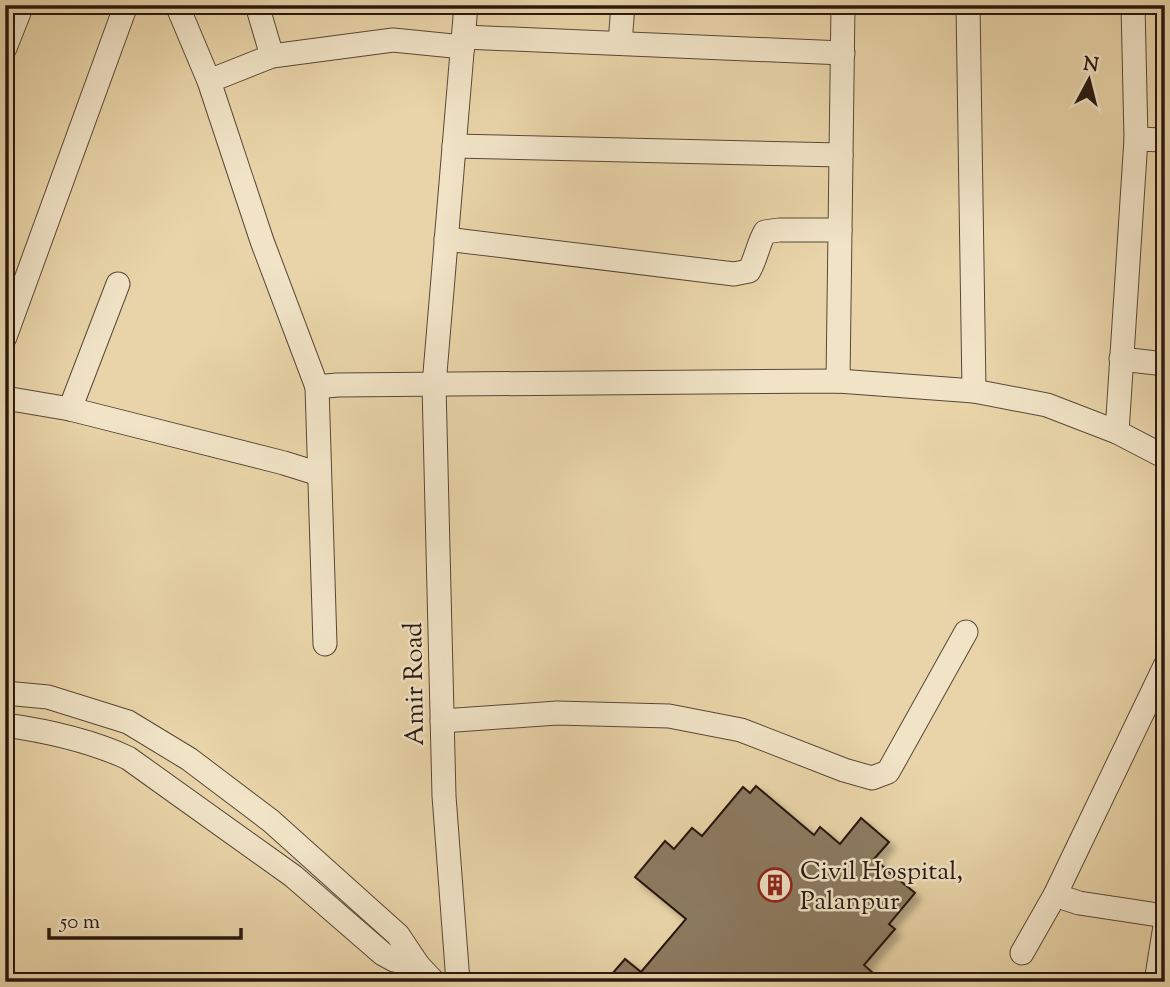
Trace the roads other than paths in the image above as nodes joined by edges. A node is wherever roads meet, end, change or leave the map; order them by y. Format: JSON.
{"nodes":[{"id":1,"x":22,"y":5,"type":"edge"},
{"id":2,"x":127,"y":5,"type":"edge"},
{"id":3,"x":177,"y":5,"type":"edge"},
{"id":4,"x":257,"y":5,"type":"edge"},
{"id":5,"x":466,"y":5,"type":"edge"},
{"id":6,"x":623,"y":5,"type":"edge"},
{"id":7,"x":843,"y":5,"type":"edge"},
{"id":8,"x":968,"y":5,"type":"edge"},
{"id":9,"x":1133,"y":5,"type":"edge"},
{"id":10,"x":463,"y":42,"type":"junction"},
{"id":11,"x":620,"y":43,"type":"junction"},
{"id":12,"x":5,"y":48,"type":"edge"},
{"id":13,"x":843,"y":53,"type":"junction"},
{"id":14,"x":272,"y":56,"type":"junction"},
{"id":15,"x":209,"y":81,"type":"junction"},
{"id":16,"x":1136,"y":139,"type":"junction"},
{"id":17,"x":1165,"y":140,"type":"edge"},
{"id":18,"x":454,"y":146,"type":"junction"},
{"id":19,"x":841,"y":156,"type":"junction"},
{"id":20,"x":840,"y":230,"type":"junction"},
{"id":21,"x":446,"y":239,"type":"junction"},
{"id":22,"x":118,"y":284,"type":"dead end"},
{"id":23,"x":5,"y":337,"type":"edge"},
{"id":24,"x":1121,"y":359,"type":"junction"},
{"id":25,"x":1165,"y":364,"type":"edge"},
{"id":26,"x":838,"y":381,"type":"junction"},
{"id":27,"x":434,"y":385,"type":"junction"},
{"id":28,"x":317,"y":387,"type":"junction"},
{"id":29,"x":974,"y":391,"type":"junction"},
{"id":30,"x":5,"y":398,"type":"edge"},
{"id":31,"x":70,"y":409,"type":"junction"},
{"id":32,"x":1117,"y":432,"type":"junction"},
{"id":33,"x":1165,"y":457,"type":"edge"},
{"id":34,"x":319,"y":474,"type":"junction"},
{"id":35,"x":966,"y":632,"type":"dead end"},
{"id":36,"x":325,"y":644,"type":"dead end"},
{"id":37,"x":1165,"y":666,"type":"edge"},
{"id":38,"x":5,"y":693,"type":"edge"},
{"id":39,"x":442,"y":721,"type":"junction"},
{"id":40,"x":5,"y":725,"type":"edge"},
{"id":41,"x":1055,"y":895,"type":"junction"},
{"id":42,"x":1165,"y":916,"type":"edge"},
{"id":43,"x":1165,"y":926,"type":"edge"},
{"id":44,"x":1022,"y":953,"type":"dead end"},
{"id":45,"x":418,"y":965,"type":"junction"},
{"id":46,"x":434,"y":982,"type":"edge"},
{"id":47,"x":457,"y":982,"type":"edge"},
{"id":48,"x":1156,"y":982,"type":"edge"}],
"edges":[{"from":1,"to":12,"type":"street"},
{"from":2,"to":23,"type":"street"},
{"from":3,"to":15,"type":"street"},
{"from":4,"to":14,"type":"street"},
{"from":5,"to":10,"type":"street","name":"Amir Road"},
{"from":6,"to":11,"type":"street"},
{"from":7,"to":13,"type":"street"},
{"from":8,"to":29,"type":"street"},
{"from":9,"to":16,"type":"street"},
{"from":10,"to":11,"type":"street"},
{"from":10,"to":14,"type":"street"},
{"from":10,"to":18,"type":"street","name":"Amir Road"},
{"from":11,"to":13,"type":"street"},
{"from":13,"to":19,"type":"street"},
{"from":14,"to":15,"type":"street"},
{"from":15,"to":28,"type":"street"},
{"from":16,"to":17,"type":"street"},
{"from":16,"to":24,"type":"street"},
{"from":18,"to":19,"type":"street"},
{"from":18,"to":21,"type":"street","name":"Amir Road"},
{"from":19,"to":20,"type":"street"},
{"from":20,"to":21,"type":"street"},
{"from":20,"to":26,"type":"street"},
{"from":21,"to":27,"type":"street","name":"Amir Road"},
{"from":22,"to":31,"type":"street"},
{"from":24,"to":25,"type":"street"},
{"from":24,"to":32,"type":"street"},
{"from":26,"to":27,"type":"street"},
{"from":26,"to":29,"type":"street"},
{"from":27,"to":28,"type":"street"},
{"from":27,"to":39,"type":"street","name":"Amir Road"},
{"from":28,"to":34,"type":"street"},
{"from":29,"to":32,"type":"street"},
{"from":30,"to":31,"type":"street"},
{"from":31,"to":34,"type":"street"},
{"from":32,"to":33,"type":"street"},
{"from":34,"to":36,"type":"street"},
{"from":35,"to":39,"type":"street"},
{"from":37,"to":41,"type":"street"},
{"from":38,"to":45,"type":"street"},
{"from":39,"to":47,"type":"street","name":"Amir Road"},
{"from":40,"to":45,"type":"street"},
{"from":41,"to":42,"type":"street"},
{"from":41,"to":44,"type":"street"},
{"from":43,"to":48,"type":"street"},
{"from":45,"to":46,"type":"street"}]}
